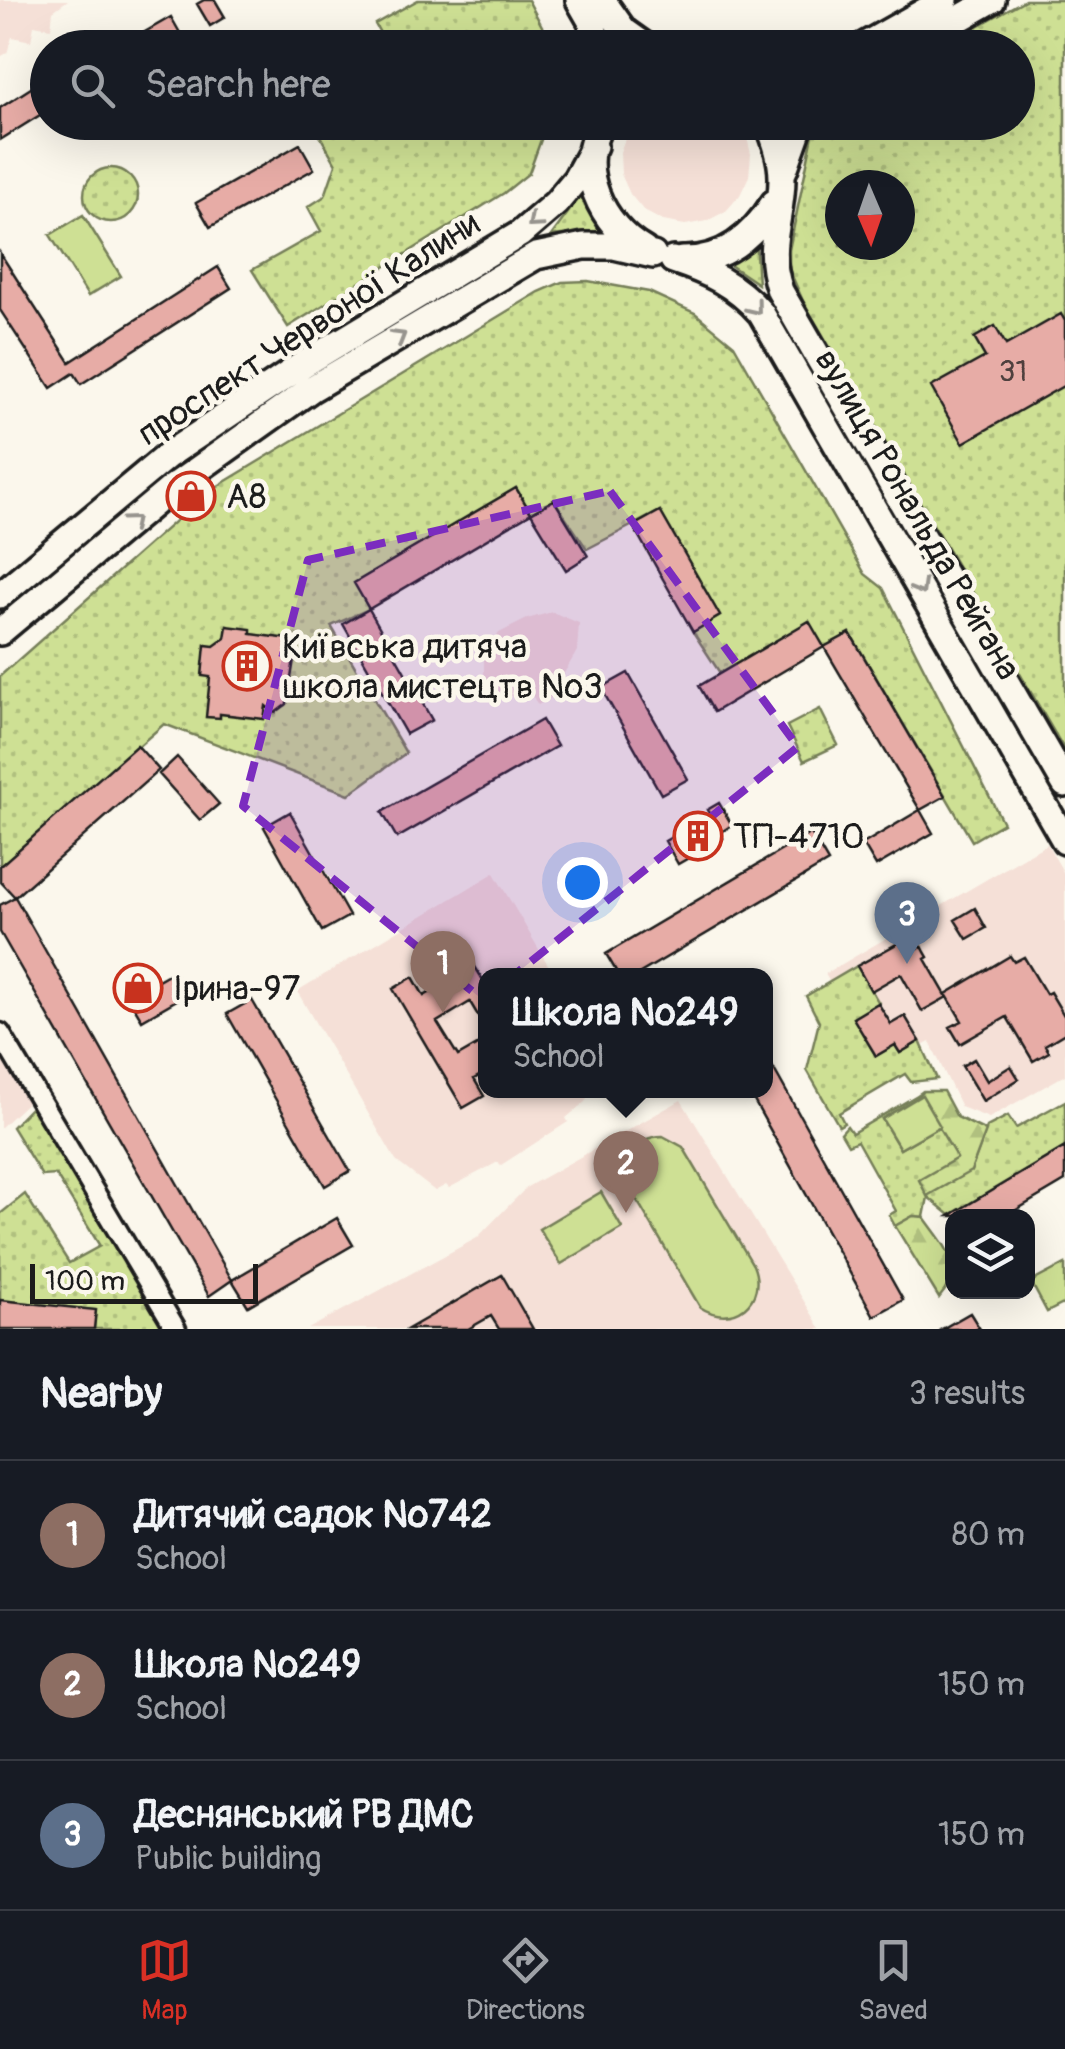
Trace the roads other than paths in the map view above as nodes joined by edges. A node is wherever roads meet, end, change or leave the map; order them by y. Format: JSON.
{"nodes":[{"id":1,"x":579,"y":0,"type":"edge"},
{"id":2,"x":602,"y":0,"type":"edge"},
{"id":3,"x":945,"y":0,"type":"edge"},
{"id":4,"x":992,"y":0,"type":"edge"},
{"id":5,"x":594,"y":30,"type":"edge"},
{"id":6,"x":623,"y":30,"type":"edge"},
{"id":7,"x":892,"y":30,"type":"edge"},
{"id":8,"x":940,"y":30,"type":"edge"},
{"id":9,"x":594,"y":140,"type":"edge"},
{"id":10,"x":597,"y":140,"type":"edge"},
{"id":11,"x":775,"y":140,"type":"edge"},
{"id":12,"x":792,"y":140,"type":"edge"},
{"id":13,"x":781,"y":187,"type":"junction"},
{"id":14,"x":663,"y":257,"type":"junction"},
{"id":15,"x":0,"y":594,"type":"edge"},
{"id":16,"x":0,"y":632,"type":"edge"},
{"id":17,"x":1065,"y":784,"type":"edge"},
{"id":18,"x":1065,"y":842,"type":"edge"},
{"id":19,"x":0,"y":1033,"type":"edge"},
{"id":20,"x":176,"y":1329,"type":"edge"}],
"edges":[{"from":1,"to":5,"type":"main road"},
{"from":2,"to":6,"type":"main road"},
{"from":3,"to":7,"type":"main road"},
{"from":4,"to":8,"type":"main road"},
{"from":9,"to":15,"type":"main road","name":"проспект Червоної Калини","one_way":true},
{"from":10,"to":14,"type":"main road"},
{"from":11,"to":13,"type":"main road"},
{"from":12,"to":13,"type":"main road"},
{"from":13,"to":14,"type":"main road"},
{"from":13,"to":17,"type":"main road","name":"вулиця Рональда Рейгана"},
{"from":16,"to":14,"type":"main road","name":"проспект Червоної Калини","one_way":true},
{"from":14,"to":18,"type":"main road","name":"вулиця Рональда Рейгана","one_way":true},
{"from":19,"to":20,"type":"street"}]}
